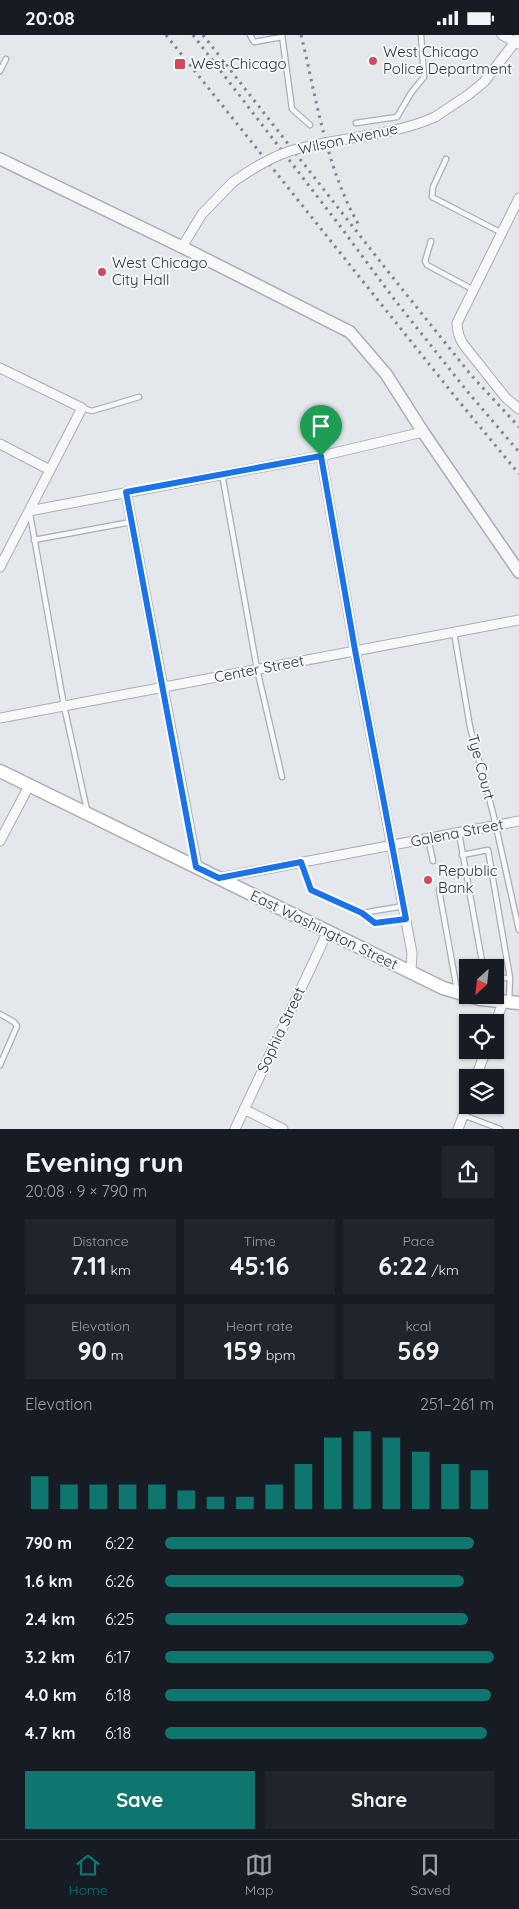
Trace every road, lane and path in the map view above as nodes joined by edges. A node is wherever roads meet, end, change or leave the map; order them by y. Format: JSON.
{"nodes":[{"id":1,"x":250,"y":35,"type":"edge"},
{"id":2,"x":421,"y":35,"type":"edge"},
{"id":3,"x":502,"y":35,"type":"edge"},
{"id":4,"x":282,"y":36,"type":"edge"},
{"id":5,"x":518,"y":41,"type":"edge"},
{"id":6,"x":6,"y":59,"type":"dead end"},
{"id":7,"x":0,"y":71,"type":"edge"},
{"id":8,"x":356,"y":123,"type":"dead end"},
{"id":9,"x":310,"y":125,"type":"dead end"},
{"id":10,"x":0,"y":159,"type":"edge"},
{"id":11,"x":446,"y":159,"type":"dead end"},
{"id":12,"x":519,"y":198,"type":"edge"},
{"id":13,"x":502,"y":233,"type":"junction"},
{"id":14,"x":431,"y":241,"type":"dead end"},
{"id":15,"x":182,"y":247,"type":"junction"},
{"id":16,"x":472,"y":289,"type":"junction"},
{"id":17,"x":0,"y":369,"type":"edge"},
{"id":18,"x":140,"y":397,"type":"dead end"},
{"id":19,"x":82,"y":408,"type":"junction"},
{"id":20,"x":519,"y":409,"type":"edge"},
{"id":21,"x":423,"y":432,"type":"junction"},
{"id":22,"x":0,"y":445,"type":"edge"},
{"id":23,"x":321,"y":456,"type":"junction"},
{"id":24,"x":50,"y":470,"type":"junction"},
{"id":25,"x":222,"y":474,"type":"junction"},
{"id":26,"x":126,"y":492,"type":"junction"},
{"id":27,"x":29,"y":511,"type":"junction"},
{"id":28,"x":132,"y":522,"type":"junction"},
{"id":29,"x":34,"y":540,"type":"junction"},
{"id":30,"x":0,"y":567,"type":"edge"},
{"id":31,"x":519,"y":572,"type":"edge"},
{"id":32,"x":519,"y":620,"type":"edge"},
{"id":33,"x":454,"y":632,"type":"junction"},
{"id":34,"x":355,"y":650,"type":"junction"},
{"id":35,"x":258,"y":669,"type":"junction"},
{"id":36,"x":163,"y":687,"type":"junction"},
{"id":37,"x":64,"y":706,"type":"junction"},
{"id":38,"x":0,"y":718,"type":"edge"},
{"id":39,"x":0,"y":771,"type":"edge"},
{"id":40,"x":282,"y":777,"type":"dead end"},
{"id":41,"x":29,"y":786,"type":"junction"},
{"id":42,"x":88,"y":814,"type":"junction"},
{"id":43,"x":519,"y":821,"type":"edge"},
{"id":44,"x":496,"y":825,"type":"junction"},
{"id":45,"x":459,"y":833,"type":"junction"},
{"id":46,"x":428,"y":838,"type":"junction"},
{"id":47,"x":0,"y":841,"type":"edge"},
{"id":48,"x":393,"y":845,"type":"junction"},
{"id":49,"x":462,"y":855,"type":"junction"},
{"id":50,"x":432,"y":861,"type":"dead end"},
{"id":51,"x":301,"y":862,"type":"junction"},
{"id":52,"x":196,"y":867,"type":"junction"},
{"id":53,"x":219,"y":878,"type":"junction"},
{"id":54,"x":438,"y":891,"type":"dead end"},
{"id":55,"x":404,"y":906,"type":"junction"},
{"id":56,"x":362,"y":913,"type":"junction"},
{"id":57,"x":406,"y":919,"type":"junction"},
{"id":58,"x":328,"y":931,"type":"junction"},
{"id":59,"x":519,"y":931,"type":"edge"},
{"id":60,"x":482,"y":959,"type":"edge"},
{"id":61,"x":411,"y":972,"type":"junction"},
{"id":62,"x":504,"y":978,"type":"edge"},
{"id":63,"x":510,"y":978,"type":"junction"},
{"id":64,"x":457,"y":994,"type":"junction"},
{"id":65,"x":510,"y":1002,"type":"edge"},
{"id":66,"x":0,"y":1014,"type":"edge"},
{"id":67,"x":502,"y":1014,"type":"edge"},
{"id":68,"x":0,"y":1065,"type":"edge"},
{"id":69,"x":244,"y":1109,"type":"junction"},
{"id":70,"x":463,"y":1115,"type":"joint"},
{"id":71,"x":235,"y":1129,"type":"edge"},
{"id":72,"x":283,"y":1129,"type":"edge"},
{"id":73,"x":458,"y":1129,"type":"edge"},
{"id":74,"x":500,"y":1129,"type":"edge"}],
"edges":[{"from":1,"to":4,"type":"lane"},
{"from":2,"to":8,"type":"lane"},
{"from":3,"to":5,"type":"street"},
{"from":4,"to":9,"type":"lane"},
{"from":5,"to":15,"type":"street","name":"Wilson Avenue","bridge":true},
{"from":6,"to":7,"type":"lane"},
{"from":10,"to":15,"type":"street"},
{"from":11,"to":13,"type":"lane"},
{"from":12,"to":13,"type":"street"},
{"from":13,"to":16,"type":"street"},
{"from":14,"to":16,"type":"lane"},
{"from":15,"to":21,"type":"street"},
{"from":16,"to":20,"type":"street"},
{"from":17,"to":19,"type":"street"},
{"from":18,"to":19,"type":"lane"},
{"from":19,"to":24,"type":"street"},
{"from":21,"to":23,"type":"street"},
{"from":21,"to":31,"type":"street"},
{"from":22,"to":24,"type":"street"},
{"from":23,"to":25,"type":"street"},
{"from":23,"to":34,"type":"street"},
{"from":24,"to":27,"type":"street"},
{"from":25,"to":26,"type":"street"},
{"from":25,"to":35,"type":"lane"},
{"from":26,"to":27,"type":"street"},
{"from":26,"to":28,"type":"street"},
{"from":27,"to":29,"type":"lane"},
{"from":27,"to":30,"type":"street"},
{"from":28,"to":29,"type":"lane"},
{"from":28,"to":36,"type":"street"},
{"from":29,"to":37,"type":"lane"},
{"from":32,"to":33,"type":"street","name":"Center Street"},
{"from":33,"to":34,"type":"street","name":"Center Street"},
{"from":33,"to":44,"type":"lane","name":"Tye Court"},
{"from":34,"to":35,"type":"street","name":"Center Street"},
{"from":34,"to":48,"type":"street"},
{"from":35,"to":36,"type":"street","name":"Center Street"},
{"from":35,"to":40,"type":"lane"},
{"from":36,"to":37,"type":"street","name":"Center Street"},
{"from":36,"to":52,"type":"street"},
{"from":37,"to":38,"type":"street","name":"Center Street"},
{"from":37,"to":42,"type":"lane"},
{"from":39,"to":41,"type":"main road","name":"East Washington Street"},
{"from":41,"to":42,"type":"main road","name":"East Washington Street"},
{"from":41,"to":47,"type":"street"},
{"from":42,"to":52,"type":"main road","name":"East Washington Street"},
{"from":43,"to":44,"type":"street","name":"Galena Street"},
{"from":44,"to":45,"type":"street","name":"Galena Street"},
{"from":44,"to":59,"type":"lane","name":"Tye Court"},
{"from":45,"to":46,"type":"street","name":"Galena Street"},
{"from":45,"to":49,"type":"lane"},
{"from":46,"to":48,"type":"street","name":"Galena Street"},
{"from":46,"to":50,"type":"lane"},
{"from":48,"to":51,"type":"street","name":"Galena Street"},
{"from":48,"to":55,"type":"street"},
{"from":49,"to":60,"type":"lane"},
{"from":49,"to":63,"type":"lane"},
{"from":51,"to":53,"type":"street","name":"Galena Street"},
{"from":51,"to":56,"type":"lane"},
{"from":52,"to":53,"type":"main road","name":"East Washington Street"},
{"from":53,"to":58,"type":"main road","name":"East Washington Street"},
{"from":54,"to":64,"type":"lane"},
{"from":55,"to":56,"type":"lane"},
{"from":55,"to":57,"type":"street"},
{"from":56,"to":57,"type":"lane"},
{"from":57,"to":61,"type":"street"},
{"from":58,"to":61,"type":"main road","name":"East Washington Street"},
{"from":58,"to":69,"type":"street","name":"Sophia Street"},
{"from":61,"to":64,"type":"main road","name":"East Washington Street"},
{"from":62,"to":63,"type":"lane"},
{"from":63,"to":65,"type":"lane"},
{"from":64,"to":65,"type":"main road","name":"East Washington Street"},
{"from":65,"to":67,"type":"street"},
{"from":66,"to":68,"type":"lane"},
{"from":69,"to":71,"type":"street","name":"Sophia Street"},
{"from":69,"to":72,"type":"street"},
{"from":70,"to":73,"type":"street"},
{"from":70,"to":74,"type":"lane"}]}
